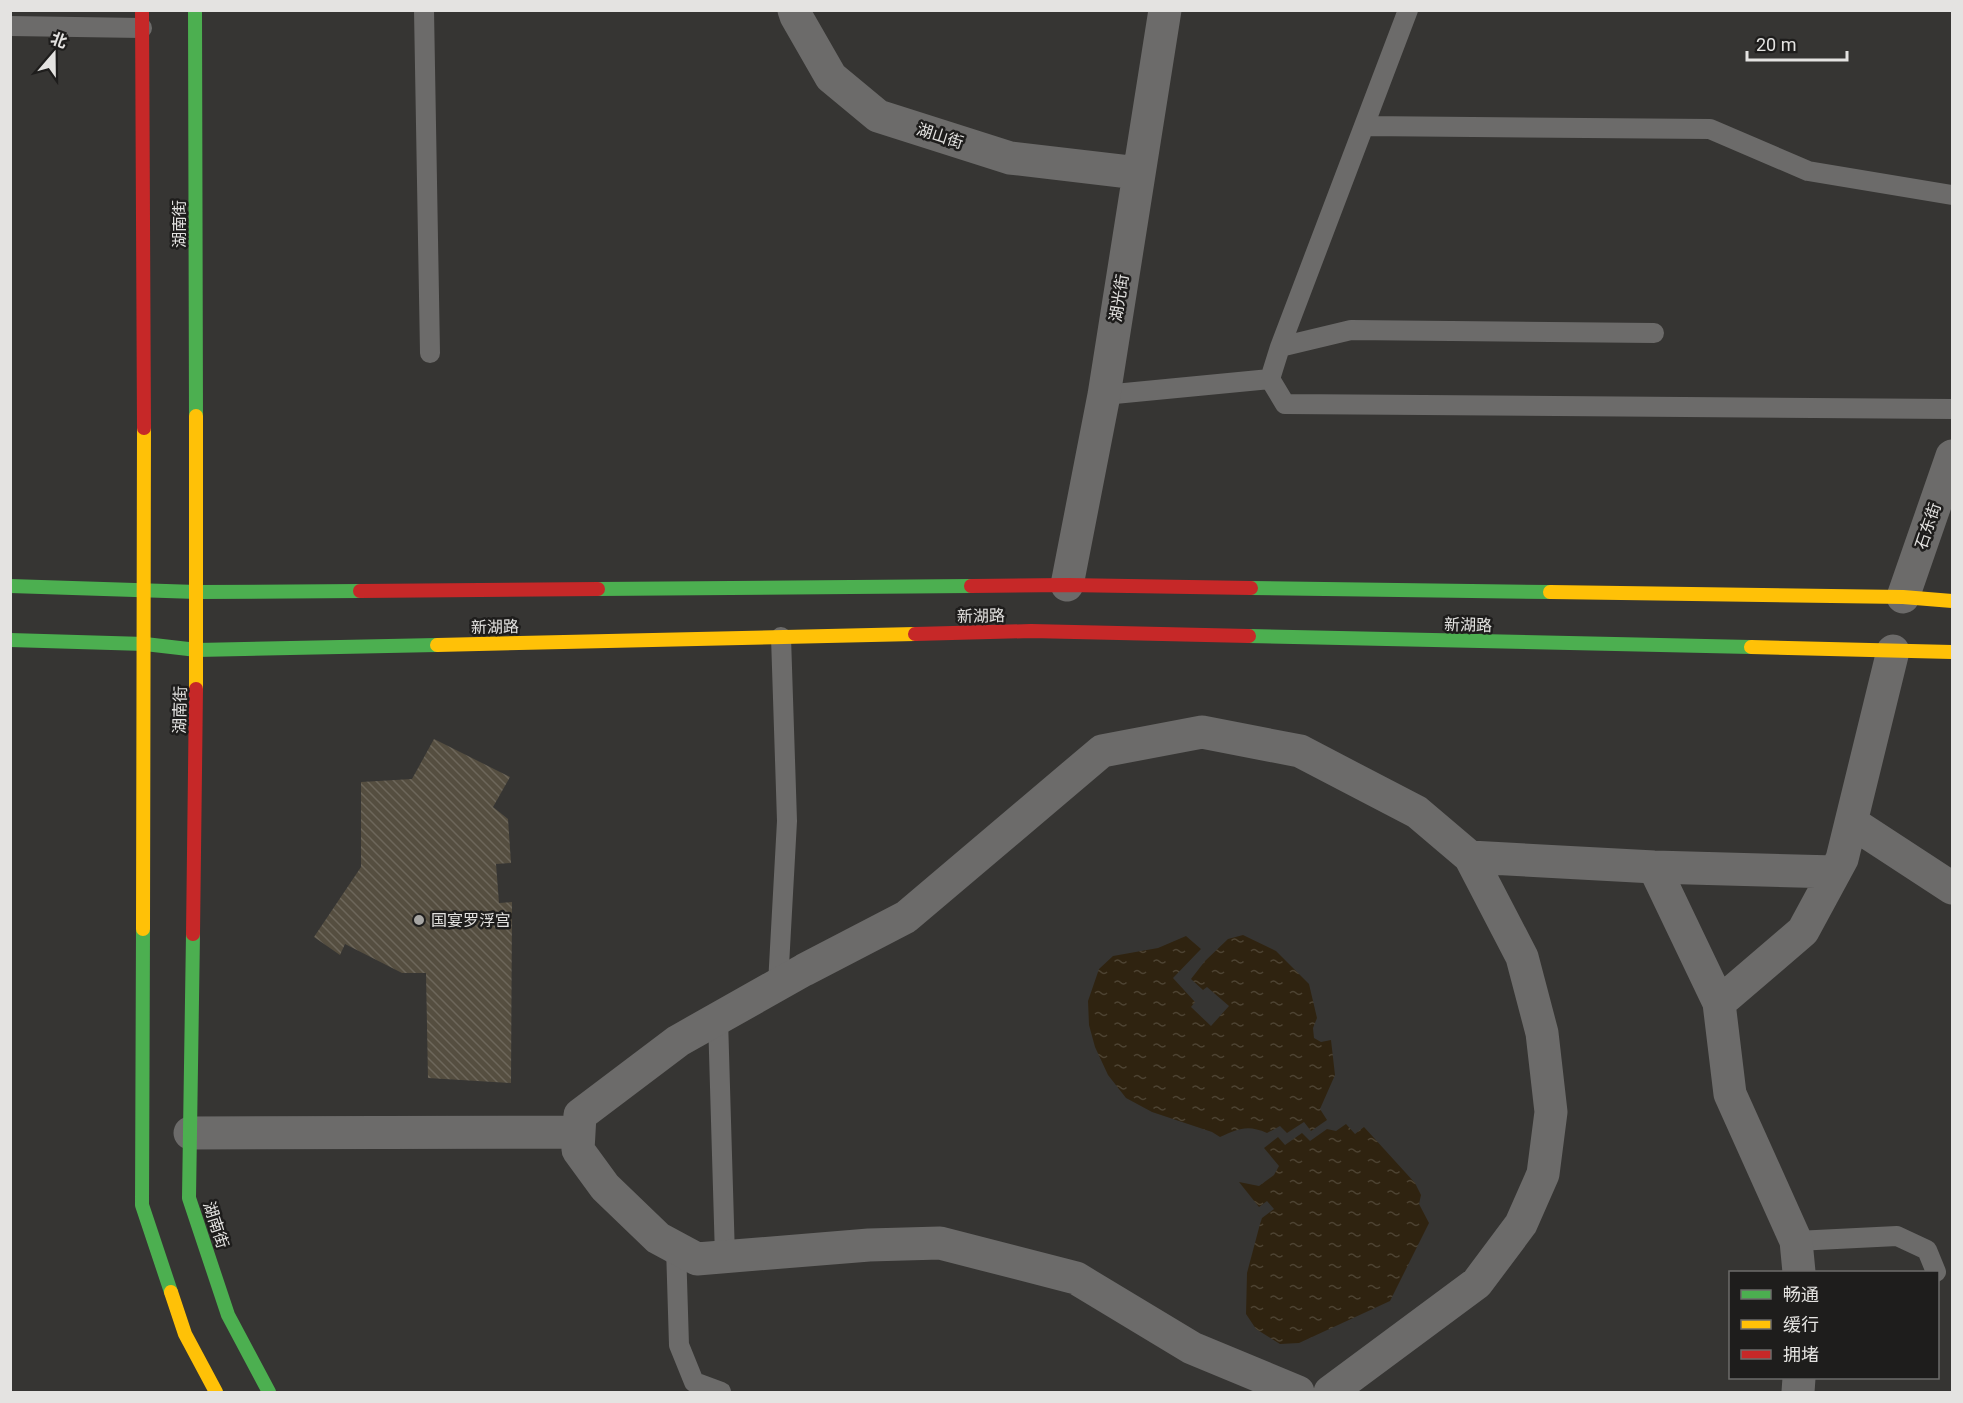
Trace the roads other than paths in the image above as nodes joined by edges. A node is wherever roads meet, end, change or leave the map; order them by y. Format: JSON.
{"nodes":[{"id":1,"x":195,"y":10,"type":"edge"},
{"id":2,"x":424,"y":10,"type":"edge"},
{"id":3,"x":794,"y":10,"type":"edge"},
{"id":4,"x":1165,"y":10,"type":"edge"},
{"id":5,"x":1408,"y":10,"type":"edge"},
{"id":6,"x":142,"y":19,"type":"edge"},
{"id":7,"x":10,"y":26,"type":"edge"},
{"id":8,"x":1365,"y":126,"type":"junction"},
{"id":9,"x":1138,"y":173,"type":"junction"},
{"id":10,"x":1953,"y":195,"type":"edge"},
{"id":11,"x":1654,"y":333,"type":"dead end"},
{"id":12,"x":1280,"y":347,"type":"junction"},
{"id":13,"x":430,"y":353,"type":"dead end"},
{"id":14,"x":1270,"y":379,"type":"junction"},
{"id":15,"x":1104,"y":395,"type":"junction"},
{"id":16,"x":1953,"y":409,"type":"edge"},
{"id":17,"x":1953,"y":456,"type":"edge"},
{"id":18,"x":1067,"y":585,"type":"junction"},
{"id":19,"x":10,"y":586,"type":"edge"},
{"id":20,"x":143,"y":589,"type":"junction"},
{"id":21,"x":197,"y":592,"type":"junction"},
{"id":22,"x":1904,"y":597,"type":"junction"},
{"id":23,"x":1953,"y":601,"type":"edge"},
{"id":24,"x":781,"y":637,"type":"junction"},
{"id":25,"x":10,"y":640,"type":"edge"},
{"id":26,"x":145,"y":644,"type":"junction"},
{"id":27,"x":197,"y":650,"type":"junction"},
{"id":28,"x":1893,"y":651,"type":"junction"},
{"id":29,"x":1953,"y":652,"type":"edge"},
{"id":30,"x":1851,"y":822,"type":"junction"},
{"id":31,"x":1470,"y":857,"type":"junction"},
{"id":32,"x":1654,"y":867,"type":"junction"},
{"id":33,"x":1835,"y":872,"type":"junction"},
{"id":34,"x":1953,"y":888,"type":"edge"},
{"id":35,"x":778,"y":984,"type":"junction"},
{"id":36,"x":1719,"y":1003,"type":"junction"},
{"id":37,"x":718,"y":1019,"type":"junction"},
{"id":38,"x":579,"y":1132,"type":"junction"},
{"id":39,"x":190,"y":1133,"type":"junction"},
{"id":40,"x":676,"y":1247,"type":"junction"},
{"id":41,"x":725,"y":1257,"type":"junction"},
{"id":42,"x":1797,"y":1257,"type":"edge"},
{"id":43,"x":1936,"y":1271,"type":"edge"},
{"id":44,"x":216,"y":1392,"type":"edge"},
{"id":45,"x":269,"y":1392,"type":"edge"},
{"id":46,"x":721,"y":1392,"type":"edge"},
{"id":47,"x":1298,"y":1392,"type":"edge"},
{"id":48,"x":1330,"y":1392,"type":"edge"}],
"edges":[{"from":1,"to":21,"type":"main road","name":"湖南街"},
{"from":2,"to":13,"type":"lane"},
{"from":3,"to":9,"type":"street","name":"湖山街"},
{"from":4,"to":9,"type":"street","name":"湖光街"},
{"from":5,"to":8,"type":"lane"},
{"from":6,"to":7,"type":"lane"},
{"from":6,"to":20,"type":"main road"},
{"from":8,"to":10,"type":"lane"},
{"from":8,"to":12,"type":"lane"},
{"from":9,"to":15,"type":"street","name":"湖光街"},
{"from":11,"to":12,"type":"lane"},
{"from":12,"to":14,"type":"lane"},
{"from":14,"to":15,"type":"lane"},
{"from":14,"to":16,"type":"lane"},
{"from":15,"to":18,"type":"street","name":"湖光街"},
{"from":17,"to":22,"type":"street","name":"石东街"},
{"from":18,"to":21,"type":"main road","name":"新湖路"},
{"from":18,"to":22,"type":"main road","name":"新湖路"},
{"from":19,"to":20,"type":"main road","name":"新湖路"},
{"from":20,"to":21,"type":"main road","name":"新湖路"},
{"from":20,"to":26,"type":"main road"},
{"from":21,"to":27,"type":"main road","name":"湖南街"},
{"from":22,"to":23,"type":"main road","name":"新湖路"},
{"from":24,"to":27,"type":"main road","name":"新湖路"},
{"from":24,"to":28,"type":"main road","name":"新湖路"},
{"from":24,"to":35,"type":"lane"},
{"from":25,"to":26,"type":"main road","name":"新湖路"},
{"from":26,"to":27,"type":"main road","name":"新湖路"},
{"from":26,"to":44,"type":"main road"},
{"from":27,"to":39,"type":"main road","name":"湖南街"},
{"from":28,"to":29,"type":"main road","name":"新湖路"},
{"from":28,"to":30,"type":"street"},
{"from":30,"to":33,"type":"street"},
{"from":30,"to":34,"type":"street"},
{"from":31,"to":32,"type":"street"},
{"from":31,"to":35,"type":"street"},
{"from":31,"to":48,"type":"street"},
{"from":32,"to":33,"type":"street"},
{"from":32,"to":36,"type":"street"},
{"from":33,"to":36,"type":"street"},
{"from":35,"to":37,"type":"street"},
{"from":36,"to":42,"type":"street"},
{"from":37,"to":38,"type":"street"},
{"from":37,"to":41,"type":"lane"},
{"from":38,"to":39,"type":"street"},
{"from":38,"to":40,"type":"street"},
{"from":39,"to":45,"type":"main road","name":"湖南街"},
{"from":40,"to":41,"type":"street"},
{"from":40,"to":46,"type":"lane"},
{"from":41,"to":47,"type":"street"},
{"from":42,"to":43,"type":"lane"}]}
